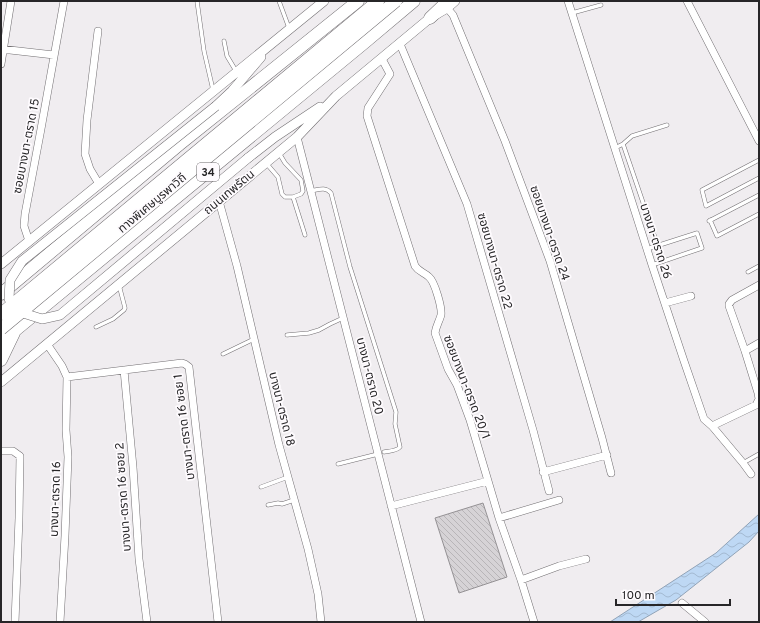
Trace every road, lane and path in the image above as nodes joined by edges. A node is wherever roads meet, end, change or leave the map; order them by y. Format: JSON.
{"nodes":[{"id":1,"x":11,"y":1,"type":"edge"},
{"id":2,"x":64,"y":1,"type":"edge"},
{"id":3,"x":197,"y":1,"type":"edge"},
{"id":4,"x":279,"y":1,"type":"edge"},
{"id":5,"x":323,"y":1,"type":"edge"},
{"id":6,"x":358,"y":1,"type":"edge"},
{"id":7,"x":378,"y":1,"type":"edge"},
{"id":8,"x":396,"y":1,"type":"edge"},
{"id":9,"x":414,"y":1,"type":"edge"},
{"id":10,"x":419,"y":1,"type":"edge"},
{"id":11,"x":455,"y":1,"type":"edge"},
{"id":12,"x":568,"y":1,"type":"edge"},
{"id":13,"x":687,"y":1,"type":"edge"},
{"id":14,"x":447,"y":4,"type":"edge"},
{"id":15,"x":601,"y":5,"type":"dead end"},
{"id":16,"x":572,"y":12,"type":"junction"},
{"id":17,"x":395,"y":17,"type":"junction"},
{"id":18,"x":430,"y":18,"type":"joint"},
{"id":19,"x":289,"y":29,"type":"junction"},
{"id":20,"x":98,"y":31,"type":"dead end"},
{"id":21,"x":275,"y":40,"type":"junction"},
{"id":22,"x":224,"y":41,"type":"dead end"},
{"id":23,"x":400,"y":44,"type":"junction"},
{"id":24,"x":2,"y":49,"type":"edge"},
{"id":25,"x":54,"y":55,"type":"junction"},
{"id":26,"x":382,"y":59,"type":"junction"},
{"id":27,"x":1,"y":64,"type":"edge"},
{"id":28,"x":237,"y":72,"type":"junction"},
{"id":29,"x":213,"y":90,"type":"junction"},
{"id":30,"x":336,"y":96,"type":"junction"},
{"id":31,"x":667,"y":125,"type":"dead end"},
{"id":32,"x":297,"y":137,"type":"junction"},
{"id":33,"x":759,"y":140,"type":"edge"},
{"id":34,"x":623,"y":144,"type":"junction"},
{"id":35,"x":615,"y":148,"type":"junction"},
{"id":36,"x":278,"y":152,"type":"junction"},
{"id":37,"x":759,"y":160,"type":"edge"},
{"id":38,"x":265,"y":162,"type":"junction"},
{"id":39,"x":759,"y":178,"type":"edge"},
{"id":40,"x":98,"y":184,"type":"junction"},
{"id":41,"x":310,"y":191,"type":"junction"},
{"id":42,"x":759,"y":195,"type":"edge"},
{"id":43,"x":293,"y":196,"type":"junction"},
{"id":44,"x":218,"y":202,"type":"junction"},
{"id":45,"x":759,"y":214,"type":"edge"},
{"id":46,"x":305,"y":235,"type":"dead end"},
{"id":47,"x":29,"y":240,"type":"junction"},
{"id":48,"x":657,"y":245,"type":"junction"},
{"id":49,"x":647,"y":248,"type":"junction"},
{"id":50,"x":663,"y":261,"type":"junction"},
{"id":51,"x":1,"y":264,"type":"edge"},
{"id":52,"x":652,"y":265,"type":"junction"},
{"id":53,"x":759,"y":266,"type":"edge"},
{"id":54,"x":748,"y":272,"type":"dead end"},
{"id":55,"x":119,"y":284,"type":"junction"},
{"id":56,"x":759,"y":285,"type":"edge"},
{"id":57,"x":1,"y":294,"type":"edge"},
{"id":58,"x":691,"y":296,"type":"dead end"},
{"id":59,"x":665,"y":303,"type":"junction"},
{"id":60,"x":1,"y":314,"type":"edge"},
{"id":61,"x":343,"y":318,"type":"junction"},
{"id":62,"x":96,"y":327,"type":"dead end"},
{"id":63,"x":1,"y":329,"type":"edge"},
{"id":64,"x":16,"y":329,"type":"junction"},
{"id":65,"x":287,"y":335,"type":"dead end"},
{"id":66,"x":254,"y":339,"type":"junction"},
{"id":67,"x":1,"y":342,"type":"edge"},
{"id":68,"x":759,"y":343,"type":"edge"},
{"id":69,"x":48,"y":344,"type":"junction"},
{"id":70,"x":745,"y":351,"type":"junction"},
{"id":71,"x":223,"y":354,"type":"dead end"},
{"id":72,"x":1,"y":360,"type":"edge"},
{"id":73,"x":124,"y":370,"type":"junction"},
{"id":74,"x":67,"y":377,"type":"junction"},
{"id":75,"x":1,"y":382,"type":"edge"},
{"id":76,"x":712,"y":426,"type":"junction"},
{"id":77,"x":1,"y":451,"type":"edge"},
{"id":78,"x":381,"y":453,"type":"junction"},
{"id":79,"x":759,"y":454,"type":"edge"},
{"id":80,"x":607,"y":455,"type":"junction"},
{"id":81,"x":743,"y":463,"type":"junction"},
{"id":82,"x":338,"y":464,"type":"dead end"},
{"id":83,"x":543,"y":472,"type":"junction"},
{"id":84,"x":611,"y":473,"type":"dead end"},
{"id":85,"x":751,"y":474,"type":"dead end"},
{"id":86,"x":288,"y":477,"type":"junction"},
{"id":87,"x":488,"y":481,"type":"junction"},
{"id":88,"x":260,"y":487,"type":"dead end"},
{"id":89,"x":549,"y":491,"type":"dead end"},
{"id":90,"x":294,"y":500,"type":"junction"},
{"id":91,"x":559,"y":500,"type":"dead end"},
{"id":92,"x":268,"y":505,"type":"dead end"},
{"id":93,"x":391,"y":506,"type":"junction"},
{"id":94,"x":499,"y":518,"type":"junction"},
{"id":95,"x":586,"y":559,"type":"dead end"},
{"id":96,"x":521,"y":580,"type":"junction"},
{"id":97,"x":682,"y":603,"type":"dead end"},
{"id":98,"x":15,"y":622,"type":"edge"},
{"id":99,"x":60,"y":622,"type":"edge"},
{"id":100,"x":147,"y":622,"type":"edge"},
{"id":101,"x":218,"y":622,"type":"edge"},
{"id":102,"x":320,"y":622,"type":"edge"},
{"id":103,"x":420,"y":622,"type":"edge"},
{"id":104,"x":534,"y":622,"type":"edge"},
{"id":105,"x":705,"y":622,"type":"edge"}],
"edges":[{"from":1,"to":24,"type":"street"},
{"from":2,"to":25,"type":"street","name":"ซอยบางนา-ตราด 15"},
{"from":3,"to":29,"type":"lane"},
{"from":4,"to":19,"type":"lane"},
{"from":5,"to":19,"type":"main road"},
{"from":6,"to":57,"type":"highway"},
{"from":7,"to":60,"type":"highway","name":"ทางพิเศษบูรพาวิถี","bridge":true},
{"from":8,"to":63,"type":"highway","name":"ทางพิเศษบูรพาวิถี","bridge":true},
{"from":9,"to":17,"type":"highway","number":"34"},
{"from":10,"to":17,"type":"highway"},
{"from":11,"to":14,"type":"main road"},
{"from":12,"to":16,"type":"street","name":"บางนา-ตราด 26"},
{"from":13,"to":33,"type":"street"},
{"from":14,"to":18,"type":"highway"},
{"from":14,"to":80,"type":"street","name":"ซอยบางนา-ตราด 24"},
{"from":15,"to":16,"type":"lane"},
{"from":16,"to":35,"type":"street","name":"บางนา-ตราด 26"},
{"from":17,"to":64,"type":"highway","number":"34"},
{"from":18,"to":23,"type":"main road","name":"ถนนเทพรัตน","number":"34"},
{"from":19,"to":21,"type":"main road"},
{"from":20,"to":40,"type":"street"},
{"from":21,"to":28,"type":"main road"},
{"from":21,"to":30,"type":"main road","bridge":true},
{"from":22,"to":28,"type":"lane"},
{"from":23,"to":26,"type":"main road","name":"ถนนเทพรัตน","number":"34"},
{"from":23,"to":83,"type":"street","name":"ซอยบางนา-ตราด 22"},
{"from":24,"to":25,"type":"street"},
{"from":24,"to":27,"type":"street"},
{"from":25,"to":47,"type":"street","name":"ซอยบางนา-ตราด 15"},
{"from":26,"to":30,"type":"main road","name":"ถนนเทพรัตน","number":"34"},
{"from":26,"to":87,"type":"street","name":"ซอยบางนา-ตราด 20/1"},
{"from":28,"to":29,"type":"main road"},
{"from":29,"to":40,"type":"main road"},
{"from":30,"to":32,"type":"main road","name":"ถนนเทพรัตน","number":"34"},
{"from":31,"to":34,"type":"lane"},
{"from":32,"to":36,"type":"main road","name":"ถนนเทพรัตน","number":"34"},
{"from":32,"to":41,"type":"street","name":"บางนา-ตราด 20"},
{"from":34,"to":35,"type":"lane"},
{"from":34,"to":48,"type":"lane"},
{"from":35,"to":49,"type":"street","name":"บางนา-ตราด 26"},
{"from":36,"to":38,"type":"main road","name":"ถนนเทพรัตน","number":"34"},
{"from":36,"to":43,"type":"lane"},
{"from":37,"to":39,"type":"lane"},
{"from":38,"to":43,"type":"lane"},
{"from":38,"to":44,"type":"main road","name":"ถนนเทพรัตน","number":"34"},
{"from":40,"to":47,"type":"main road"},
{"from":41,"to":61,"type":"street","name":"บางนา-ตราด 20"},
{"from":41,"to":78,"type":"lane"},
{"from":42,"to":45,"type":"lane"},
{"from":43,"to":46,"type":"lane"},
{"from":44,"to":55,"type":"main road","name":"ถนนเทพรัตน","number":"34"},
{"from":44,"to":66,"type":"street","name":"บางนา-ตราด 18"},
{"from":47,"to":51,"type":"main road"},
{"from":48,"to":49,"type":"lane"},
{"from":48,"to":50,"type":"lane"},
{"from":48,"to":50,"type":"lane"},
{"from":49,"to":52,"type":"street","name":"บางนา-ตราด 26"},
{"from":50,"to":52,"type":"lane"},
{"from":52,"to":59,"type":"street","name":"บางนา-ตราด 26"},
{"from":53,"to":54,"type":"lane"},
{"from":55,"to":62,"type":"lane"},
{"from":55,"to":69,"type":"main road","name":"ถนนเทพรัตน","number":"34"},
{"from":56,"to":70,"type":"street"},
{"from":58,"to":59,"type":"street"},
{"from":59,"to":76,"type":"street","name":"บางนา-ตราด 26"},
{"from":61,"to":65,"type":"lane"},
{"from":61,"to":78,"type":"street","name":"บางนา-ตราด 20"},
{"from":64,"to":67,"type":"highway","number":"34"},
{"from":64,"to":72,"type":"highway"},
{"from":66,"to":71,"type":"lane"},
{"from":66,"to":86,"type":"street","name":"บางนา-ตราด 18"},
{"from":68,"to":70,"type":"street"},
{"from":69,"to":74,"type":"street"},
{"from":69,"to":75,"type":"main road","name":"ถนนเทพรัตน","number":"34"},
{"from":70,"to":76,"type":"street"},
{"from":73,"to":74,"type":"street","name":"บางนา-ตราด 16 ซอย 1"},
{"from":73,"to":100,"type":"street","name":"บางนา-ตราด 16 ซอย 2"},
{"from":73,"to":101,"type":"street","name":"บางนา-ตราด 16 ซอย 1"},
{"from":74,"to":99,"type":"street","name":"บางนา-ตราด 16"},
{"from":76,"to":81,"type":"street","name":"บางนา-ตราด 26"},
{"from":77,"to":98,"type":"street"},
{"from":78,"to":82,"type":"lane"},
{"from":78,"to":93,"type":"street","name":"บางนา-ตราด 20"},
{"from":79,"to":81,"type":"lane"},
{"from":80,"to":83,"type":"street"},
{"from":80,"to":84,"type":"street","name":"ซอยบางนา-ตราด 24"},
{"from":81,"to":85,"type":"street","name":"บางนา-ตราด 26"},
{"from":83,"to":89,"type":"street","name":"ซอยบางนา-ตราด 22"},
{"from":86,"to":88,"type":"lane"},
{"from":86,"to":90,"type":"street","name":"บางนา-ตราด 18"},
{"from":87,"to":93,"type":"street"},
{"from":87,"to":94,"type":"street","name":"ซอยบางนา-ตราด 20/1"},
{"from":90,"to":92,"type":"lane"},
{"from":90,"to":102,"type":"street","name":"บางนา-ตราด 18"},
{"from":91,"to":94,"type":"street"},
{"from":93,"to":103,"type":"street","name":"บางนา-ตราด 20"},
{"from":94,"to":96,"type":"street","name":"ซอยบางนา-ตราด 20/1"},
{"from":95,"to":96,"type":"street"},
{"from":96,"to":104,"type":"street","name":"ซอยบางนา-ตราด 20/1"},
{"from":97,"to":105,"type":"street"}]}
